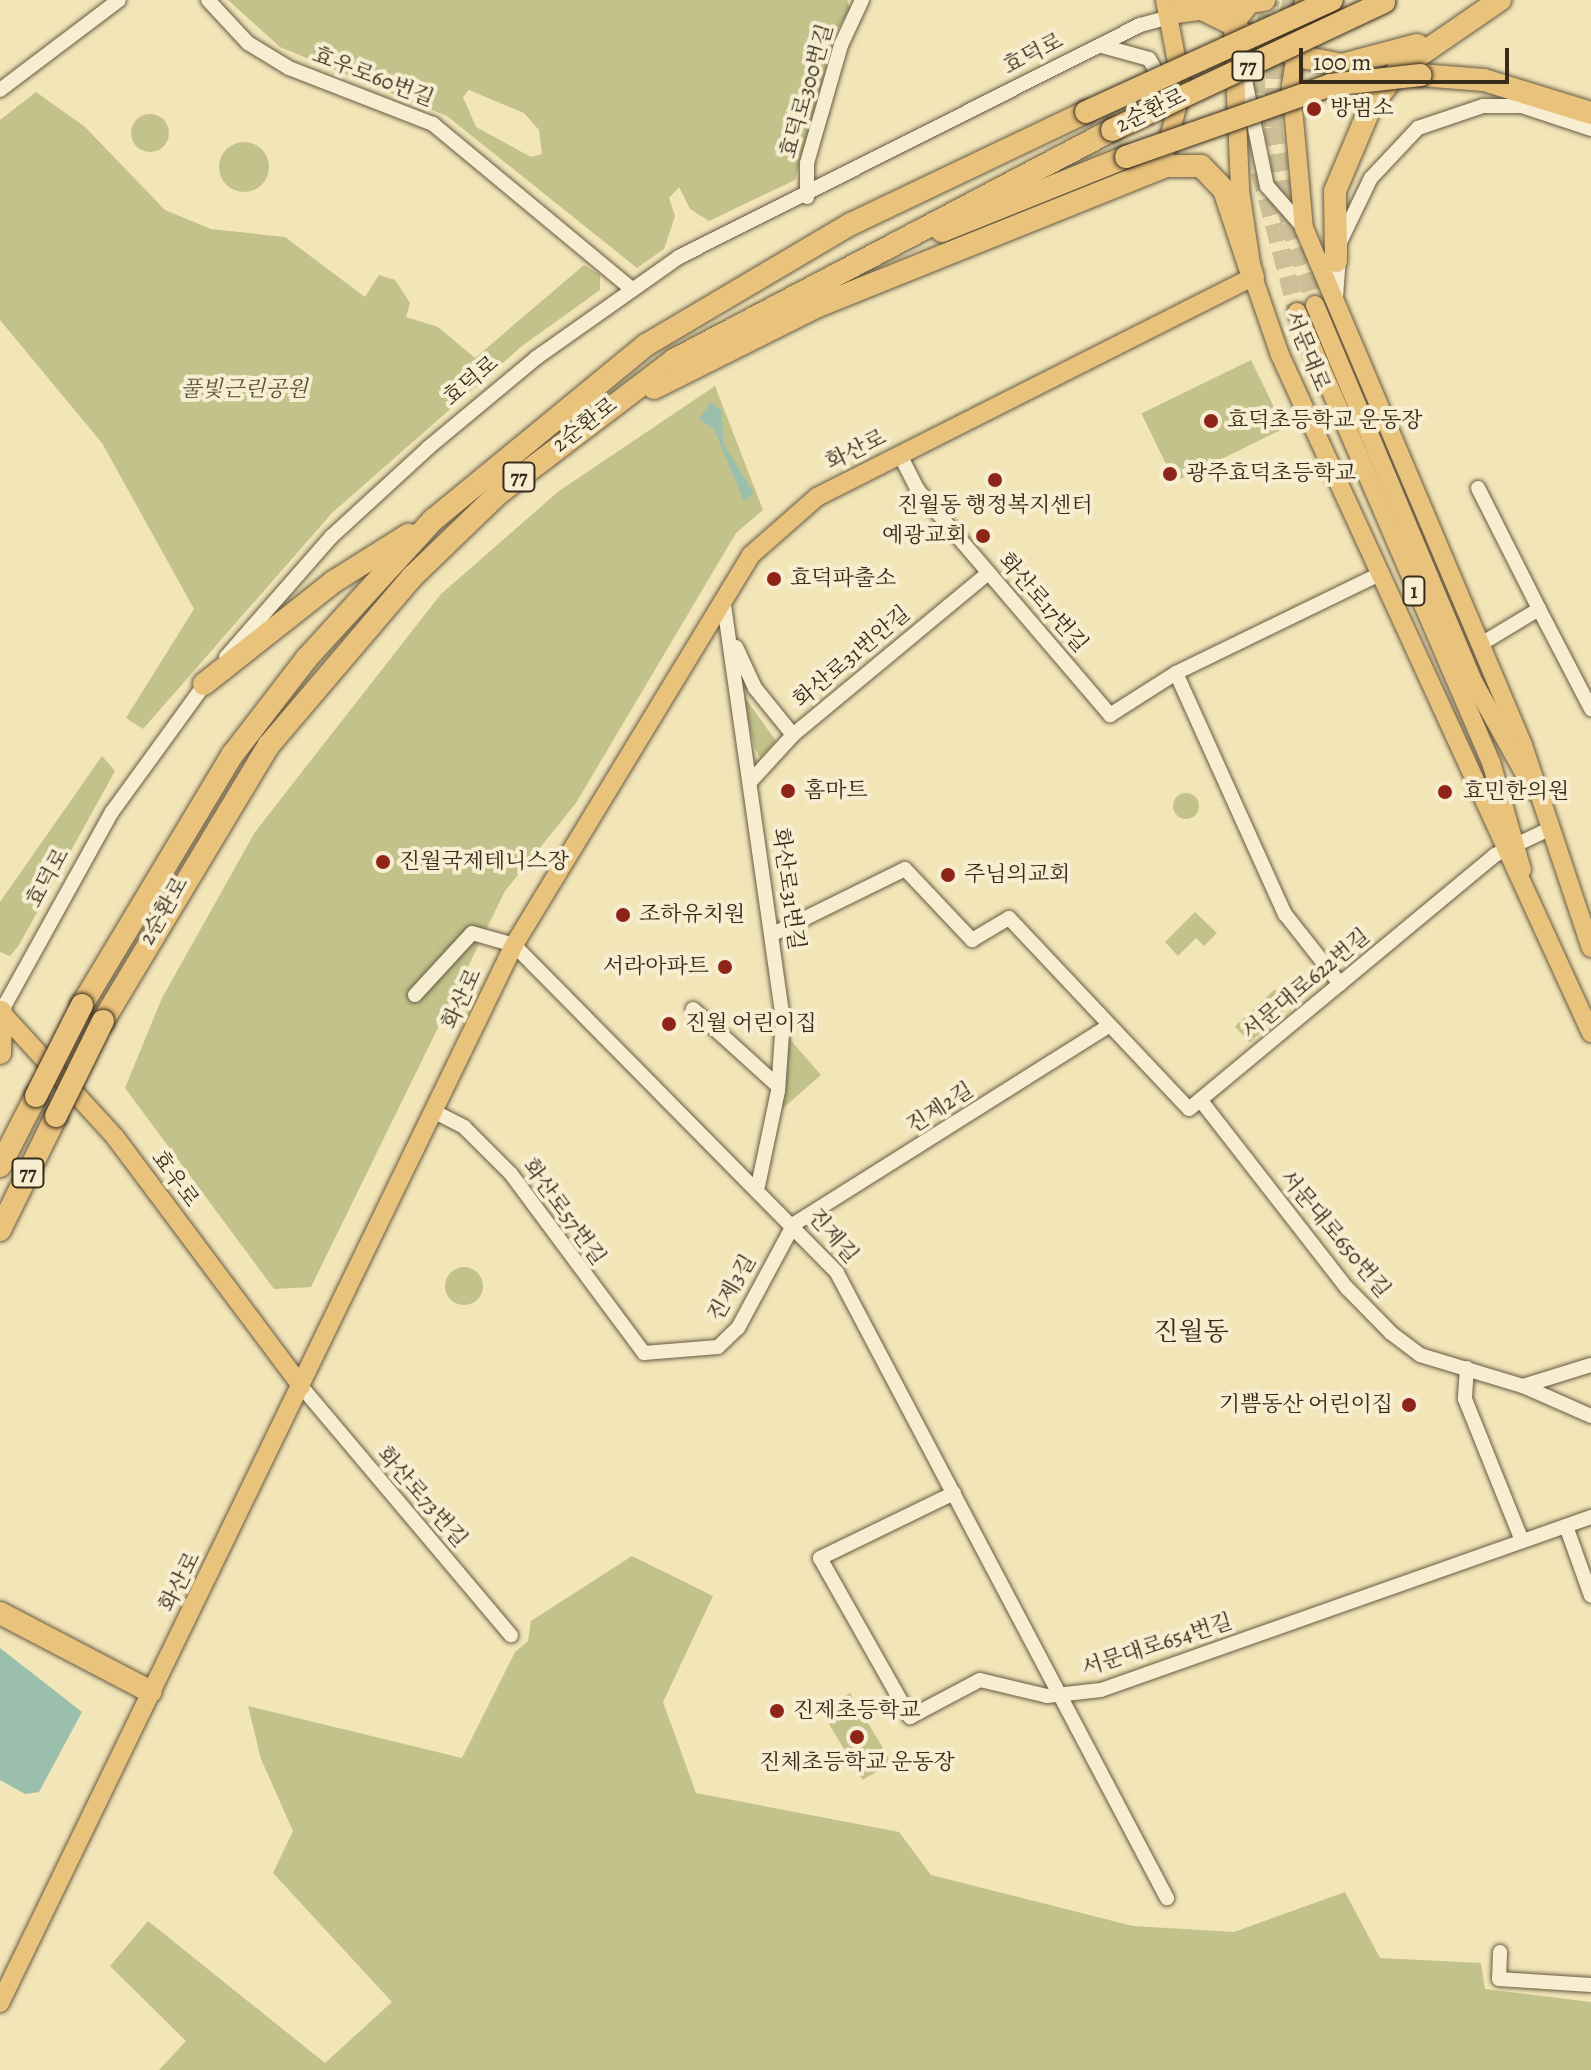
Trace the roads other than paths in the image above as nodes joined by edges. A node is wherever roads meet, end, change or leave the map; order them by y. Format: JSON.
{"nodes":[{"id":1,"x":119,"y":0,"type":"edge"},
{"id":2,"x":208,"y":0,"type":"edge"},
{"id":3,"x":862,"y":0,"type":"edge"},
{"id":4,"x":1304,"y":0,"type":"edge"},
{"id":5,"x":1332,"y":0,"type":"edge"},
{"id":6,"x":1500,"y":0,"type":"edge"},
{"id":7,"x":1256,"y":1,"type":"edge"},
{"id":8,"x":1387,"y":1,"type":"edge"},
{"id":9,"x":1188,"y":5,"type":"edge"},
{"id":10,"x":1233,"y":27,"type":"junction"},
{"id":11,"x":1454,"y":27,"type":"junction"},
{"id":12,"x":1102,"y":46,"type":"junction"},
{"id":13,"x":1292,"y":55,"type":"junction"},
{"id":14,"x":1291,"y":86,"type":"junction"},
{"id":15,"x":0,"y":90,"type":"edge"},
{"id":16,"x":1179,"y":112,"type":"junction"},
{"id":17,"x":1591,"y":113,"type":"edge"},
{"id":18,"x":1591,"y":129,"type":"edge"},
{"id":19,"x":1116,"y":180,"type":"junction"},
{"id":20,"x":807,"y":197,"type":"junction"},
{"id":21,"x":1304,"y":228,"type":"junction"},
{"id":22,"x":1336,"y":261,"type":"junction"},
{"id":23,"x":1253,"y":277,"type":"junction"},
{"id":24,"x":819,"y":281,"type":"junction"},
{"id":25,"x":632,"y":289,"type":"junction"},
{"id":26,"x":1315,"y":305,"type":"tunnel mouth"},
{"id":27,"x":1336,"y":309,"type":"junction"},
{"id":28,"x":1297,"y":312,"type":"tunnel mouth"},
{"id":29,"x":583,"y":426,"type":"junction"},
{"id":30,"x":900,"y":455,"type":"junction"},
{"id":31,"x":1478,"y":488,"type":"dead end"},
{"id":32,"x":433,"y":520,"type":"junction"},
{"id":33,"x":988,"y":573,"type":"junction"},
{"id":34,"x":1380,"y":574,"type":"junction"},
{"id":35,"x":723,"y":598,"type":"junction"},
{"id":36,"x":1539,"y":609,"type":"junction"},
{"id":37,"x":728,"y":629,"type":"junction"},
{"id":38,"x":1481,"y":644,"type":"junction"},
{"id":39,"x":1176,"y":673,"type":"junction"},
{"id":40,"x":204,"y":684,"type":"junction"},
{"id":41,"x":1591,"y":709,"type":"edge"},
{"id":42,"x":793,"y":735,"type":"junction"},
{"id":43,"x":750,"y":782,"type":"junction"},
{"id":44,"x":1538,"y":796,"type":"junction"},
{"id":45,"x":1549,"y":829,"type":"junction"},
{"id":46,"x":1512,"y":848,"type":"junction"},
{"id":47,"x":773,"y":934,"type":"junction"},
{"id":48,"x":514,"y":945,"type":"junction"},
{"id":49,"x":1591,"y":948,"type":"edge"},
{"id":50,"x":1340,"y":984,"type":"junction"},
{"id":51,"x":415,"y":995,"type":"dead end"},
{"id":52,"x":693,"y":1009,"type":"dead end"},
{"id":53,"x":1,"y":1011,"type":"edge"},
{"id":54,"x":1108,"y":1026,"type":"junction"},
{"id":55,"x":1591,"y":1033,"type":"edge"},
{"id":56,"x":0,"y":1053,"type":"edge"},
{"id":57,"x":778,"y":1086,"type":"junction"},
{"id":58,"x":1202,"y":1102,"type":"junction"},
{"id":59,"x":435,"y":1112,"type":"junction"},
{"id":60,"x":0,"y":1166,"type":"edge"},
{"id":61,"x":758,"y":1186,"type":"junction"},
{"id":62,"x":794,"y":1224,"type":"junction"},
{"id":63,"x":0,"y":1230,"type":"edge"},
{"id":64,"x":644,"y":1353,"type":"joint"},
{"id":65,"x":1591,"y":1365,"type":"edge"},
{"id":66,"x":1467,"y":1368,"type":"junction"},
{"id":67,"x":301,"y":1386,"type":"junction"},
{"id":68,"x":1523,"y":1386,"type":"junction"},
{"id":69,"x":1591,"y":1416,"type":"edge"},
{"id":70,"x":954,"y":1493,"type":"junction"},
{"id":71,"x":1591,"y":1517,"type":"edge"},
{"id":72,"x":1566,"y":1526,"type":"junction"},
{"id":73,"x":1522,"y":1541,"type":"junction"},
{"id":74,"x":1591,"y":1596,"type":"edge"},
{"id":75,"x":0,"y":1613,"type":"edge"},
{"id":76,"x":511,"y":1635,"type":"dead end"},
{"id":77,"x":151,"y":1692,"type":"junction"},
{"id":78,"x":1066,"y":1694,"type":"junction"},
{"id":79,"x":1167,"y":1898,"type":"dead end"},
{"id":80,"x":1500,"y":1952,"type":"dead end"},
{"id":81,"x":1591,"y":1985,"type":"edge"},
{"id":82,"x":0,"y":2003,"type":"edge"}],
"edges":[{"from":1,"to":15,"type":"street"},
{"from":2,"to":25,"type":"street","name":"효우로60번길"},
{"from":3,"to":20,"type":"street","name":"효덕로300번길"},
{"from":4,"to":13,"type":"main road","name":"서문대로"},
{"from":5,"to":32,"type":"highway","name":"2순환로","number":"77","bridge":true},
{"from":6,"to":11,"type":"highway"},
{"from":7,"to":9,"type":"highway"},
{"from":7,"to":10,"type":"main road"},
{"from":8,"to":24,"type":"highway","name":"2순환로","number":"77","bridge":true},
{"from":9,"to":10,"type":"main road"},
{"from":9,"to":10,"type":"street"},
{"from":9,"to":12,"type":"street","name":"효덕로"},
{"from":9,"to":16,"type":"main road"},
{"from":10,"to":13,"type":"main road"},
{"from":10,"to":14,"type":"main road"},
{"from":10,"to":21,"type":"street"},
{"from":10,"to":23,"type":"main road","name":"서문대로"},
{"from":11,"to":13,"type":"highway"},
{"from":11,"to":22,"type":"highway"},
{"from":12,"to":16,"type":"street"},
{"from":12,"to":20,"type":"street","name":"효덕로"},
{"from":13,"to":14,"type":"main road","name":"서문대로"},
{"from":14,"to":21,"type":"main road","name":"서문대로"},
{"from":16,"to":19,"type":"main road"},
{"from":17,"to":24,"type":"highway","bridge":true},
{"from":18,"to":22,"type":"street"},
{"from":19,"to":23,"type":"highway"},
{"from":19,"to":29,"type":"highway"},
{"from":20,"to":25,"type":"street","name":"효덕로"},
{"from":21,"to":27,"type":"main road","name":"서문대로"},
{"from":22,"to":27,"type":"street"},
{"from":23,"to":30,"type":"main road","name":"화산로"},
{"from":23,"to":34,"type":"main road","name":"서문대로"},
{"from":24,"to":29,"type":"highway","name":"2순환로","number":"77"},
{"from":25,"to":40,"type":"street","name":"효덕로"},
{"from":26,"to":44,"type":"main road","name":"서문대로","number":"1"},
{"from":27,"to":38,"type":"main road","name":"서문대로"},
{"from":28,"to":46,"type":"main road","name":"서문대로","number":"1"},
{"from":29,"to":63,"type":"highway","name":"2순환로","number":"77","bridge":true},
{"from":30,"to":33,"type":"street","name":"화산로17번길"},
{"from":30,"to":35,"type":"main road","name":"화산로"},
{"from":31,"to":36,"type":"street"},
{"from":32,"to":40,"type":"highway"},
{"from":32,"to":60,"type":"highway","name":"2순환로","number":"77","bridge":true},
{"from":33,"to":39,"type":"street","name":"화산로17번길"},
{"from":33,"to":42,"type":"street","name":"화산로31번안길"},
{"from":34,"to":39,"type":"street","name":"화산로17번길"},
{"from":34,"to":46,"type":"main road","name":"서문대로"},
{"from":35,"to":37,"type":"street","name":"화산로31번길"},
{"from":35,"to":48,"type":"main road","name":"화산로"},
{"from":36,"to":38,"type":"street"},
{"from":36,"to":41,"type":"street"},
{"from":37,"to":42,"type":"street"},
{"from":37,"to":43,"type":"street","name":"화산로31번길"},
{"from":38,"to":44,"type":"main road","name":"서문대로"},
{"from":39,"to":50,"type":"street"},
{"from":40,"to":53,"type":"street","name":"효덕로"},
{"from":42,"to":43,"type":"street","name":"화산로31번안길"},
{"from":43,"to":47,"type":"street","name":"화산로31번길"},
{"from":44,"to":45,"type":"main road","name":"서문대로","number":"1"},
{"from":45,"to":46,"type":"street","name":"서문대로622번길"},
{"from":45,"to":49,"type":"main road","name":"서문대로","number":"1"},
{"from":46,"to":50,"type":"street","name":"서문대로622번길"},
{"from":46,"to":55,"type":"main road","name":"서문대로"},
{"from":47,"to":54,"type":"street"},
{"from":47,"to":57,"type":"street","name":"화산로31번길"},
{"from":48,"to":51,"type":"street"},
{"from":48,"to":59,"type":"main road","name":"화산로"},
{"from":48,"to":61,"type":"street","name":"진제길"},
{"from":50,"to":58,"type":"street","name":"서문대로622번길"},
{"from":52,"to":57,"type":"street"},
{"from":53,"to":56,"type":"highway"},
{"from":53,"to":67,"type":"main road","name":"효우로"},
{"from":54,"to":58,"type":"street"},
{"from":54,"to":62,"type":"street","name":"진제2길"},
{"from":57,"to":61,"type":"street","name":"화산로31번길"},
{"from":58,"to":66,"type":"street","name":"서문대로650번길"},
{"from":59,"to":64,"type":"street","name":"화산로57번길"},
{"from":59,"to":67,"type":"main road","name":"화산로"},
{"from":61,"to":62,"type":"street","name":"진제길"},
{"from":62,"to":64,"type":"street","name":"진제3길"},
{"from":62,"to":70,"type":"street","name":"진제길"},
{"from":65,"to":68,"type":"street"},
{"from":66,"to":68,"type":"street","name":"서문대로650번길"},
{"from":66,"to":73,"type":"street"},
{"from":67,"to":76,"type":"street","name":"화산로73번길"},
{"from":67,"to":77,"type":"main road","name":"화산로"},
{"from":68,"to":69,"type":"street","name":"서문대로650번길"},
{"from":70,"to":78,"type":"street","name":"진제길"},
{"from":70,"to":78,"type":"street","name":"서문대로654번길"},
{"from":71,"to":72,"type":"street","name":"서문대로654번길"},
{"from":72,"to":73,"type":"street","name":"서문대로654번길"},
{"from":72,"to":74,"type":"street"},
{"from":73,"to":78,"type":"street","name":"서문대로654번길"},
{"from":75,"to":77,"type":"highway"},
{"from":77,"to":82,"type":"main road","name":"화산로"},
{"from":78,"to":79,"type":"street","name":"진제길"},
{"from":80,"to":81,"type":"street"}]}
